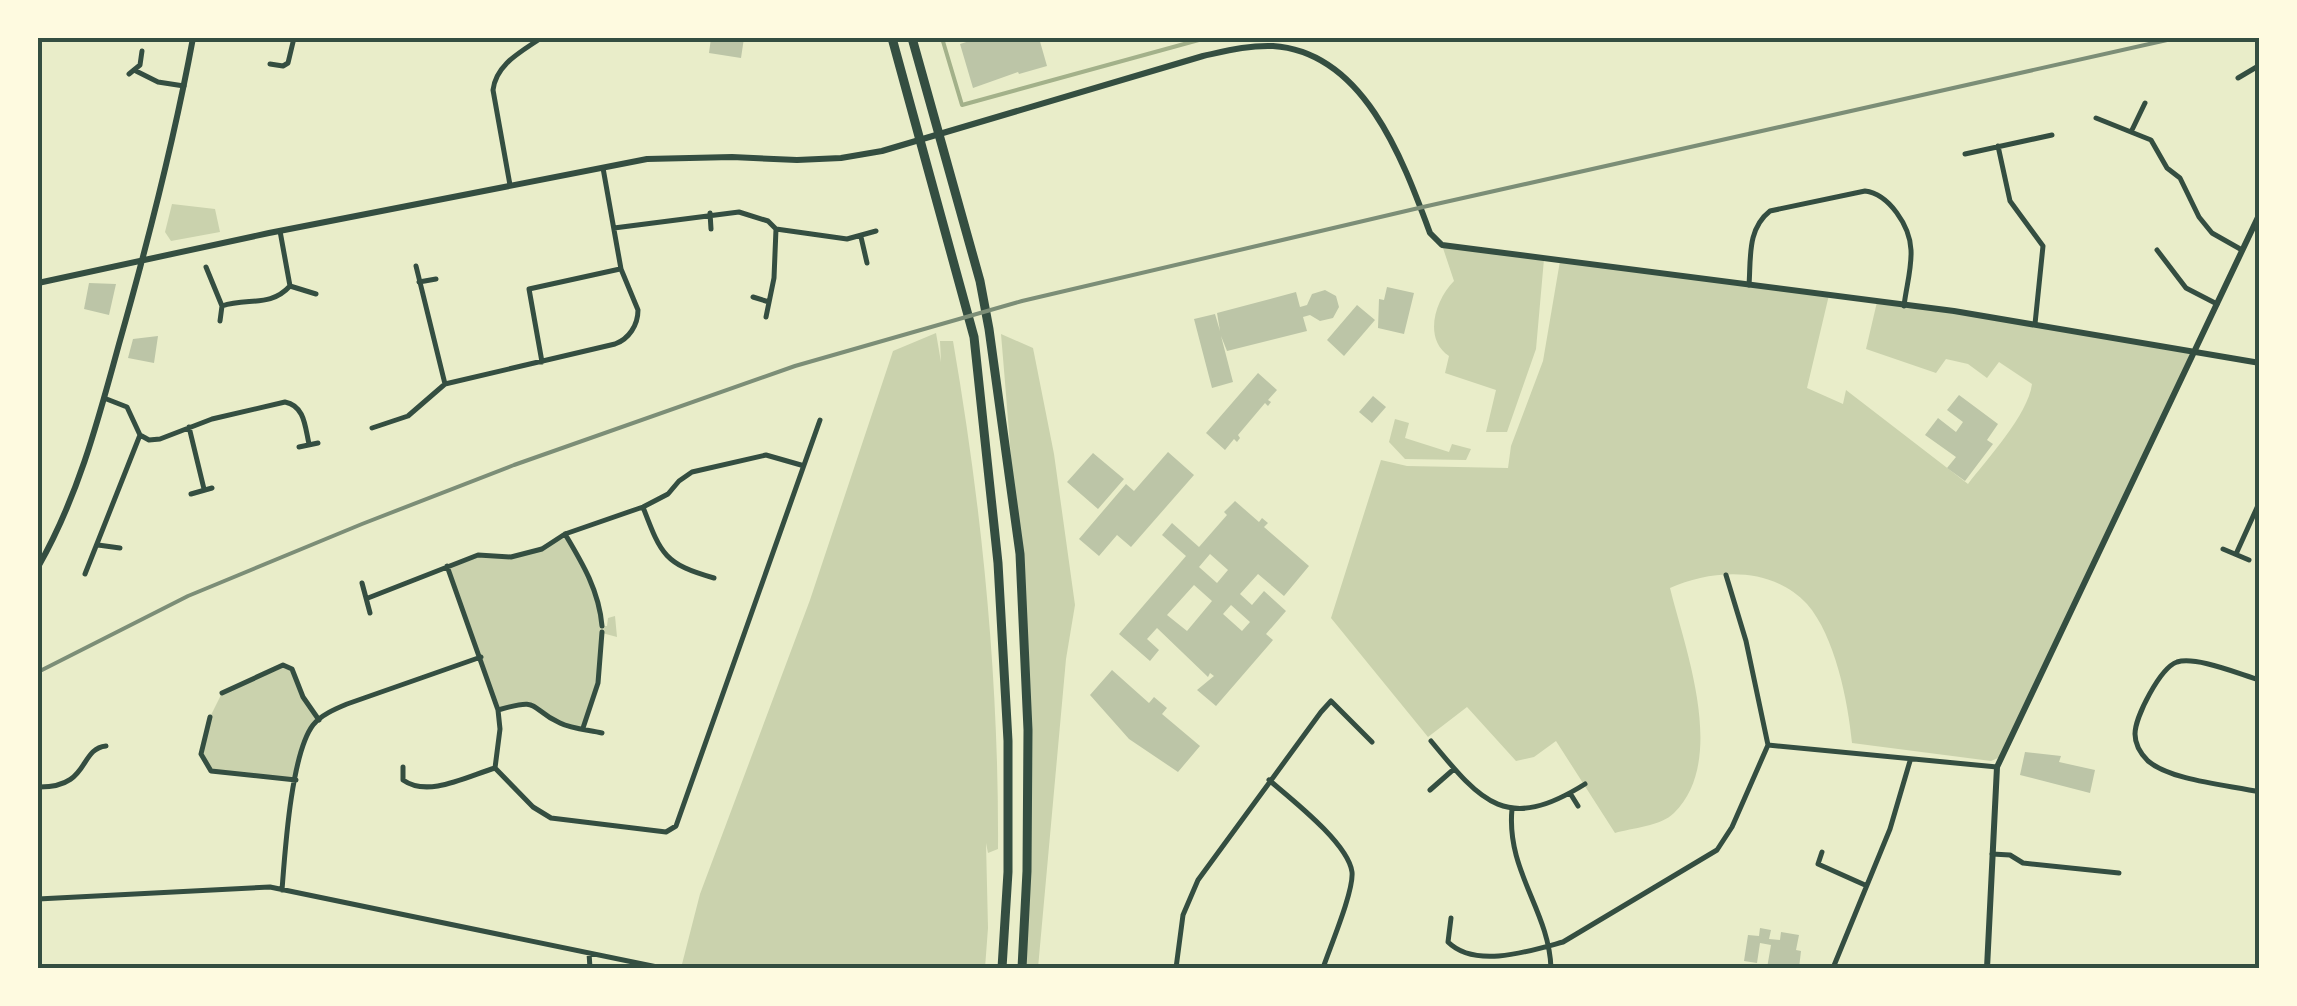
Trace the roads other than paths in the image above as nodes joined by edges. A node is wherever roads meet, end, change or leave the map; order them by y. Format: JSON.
{"nodes":[{"id":1,"x":193,"y":38,"type":"edge"},
{"id":2,"x":294,"y":38,"type":"edge"},
{"id":3,"x":541,"y":38,"type":"edge"},
{"id":4,"x":892,"y":38,"type":"edge"},
{"id":5,"x":912,"y":38,"type":"edge"},
{"id":6,"x":142,"y":51,"type":"dead end"},
{"id":7,"x":270,"y":64,"type":"dead end"},
{"id":8,"x":2260,"y":65,"type":"edge"},
{"id":9,"x":2252,"y":70,"type":"junction"},
{"id":10,"x":2238,"y":78,"type":"dead end"},
{"id":11,"x":2260,"y":78,"type":"edge"},
{"id":12,"x":184,"y":86,"type":"junction"},
{"id":13,"x":2145,"y":103,"type":"dead end"},
{"id":14,"x":2096,"y":118,"type":"dead end"},
{"id":15,"x":2132,"y":130,"type":"junction"},
{"id":16,"x":2052,"y":134,"type":"dead end"},
{"id":17,"x":1998,"y":146,"type":"junction"},
{"id":18,"x":1965,"y":154,"type":"dead end"},
{"id":19,"x":603,"y":168,"type":"junction"},
{"id":20,"x":510,"y":185,"type":"junction"},
{"id":21,"x":2260,"y":213,"type":"edge"},
{"id":22,"x":710,"y":214,"type":"junction"},
{"id":23,"x":614,"y":228,"type":"junction"},
{"id":24,"x":776,"y":229,"type":"junction"},
{"id":25,"x":711,"y":230,"type":"dead end"},
{"id":26,"x":280,"y":231,"type":"junction"},
{"id":27,"x":876,"y":232,"type":"dead end"},
{"id":28,"x":861,"y":237,"type":"junction"},
{"id":29,"x":2157,"y":250,"type":"dead end"},
{"id":30,"x":2242,"y":250,"type":"junction"},
{"id":31,"x":143,"y":261,"type":"junction"},
{"id":32,"x":867,"y":263,"type":"dead end"},
{"id":33,"x":206,"y":265,"type":"dead end"},
{"id":34,"x":416,"y":266,"type":"dead end"},
{"id":35,"x":621,"y":268,"type":"junction"},
{"id":36,"x":436,"y":278,"type":"dead end"},
{"id":37,"x":419,"y":282,"type":"junction"},
{"id":38,"x":38,"y":283,"type":"edge"},
{"id":39,"x":1749,"y":285,"type":"junction"},
{"id":40,"x":290,"y":286,"type":"junction"},
{"id":41,"x":316,"y":294,"type":"dead end"},
{"id":42,"x":752,"y":297,"type":"dead end"},
{"id":43,"x":769,"y":302,"type":"junction"},
{"id":44,"x":2217,"y":304,"type":"junction"},
{"id":45,"x":222,"y":306,"type":"junction"},
{"id":46,"x":1904,"y":306,"type":"junction"},
{"id":47,"x":766,"y":317,"type":"dead end"},
{"id":48,"x":220,"y":321,"type":"dead end"},
{"id":49,"x":2035,"y":324,"type":"junction"},
{"id":50,"x":2196,"y":350,"type":"junction"},
{"id":51,"x":542,"y":362,"type":"junction"},
{"id":52,"x":2260,"y":363,"type":"edge"},
{"id":53,"x":445,"y":384,"type":"junction"},
{"id":54,"x":104,"y":398,"type":"junction"},
{"id":55,"x":820,"y":420,"type":"dead end"},
{"id":56,"x":189,"y":426,"type":"junction"},
{"id":57,"x":372,"y":428,"type":"dead end"},
{"id":58,"x":140,"y":435,"type":"junction"},
{"id":59,"x":318,"y":443,"type":"dead end"},
{"id":60,"x":309,"y":444,"type":"junction"},
{"id":61,"x":298,"y":446,"type":"dead end"},
{"id":62,"x":802,"y":465,"type":"junction"},
{"id":63,"x":191,"y":494,"type":"dead end"},
{"id":64,"x":2260,"y":501,"type":"edge"},
{"id":65,"x":644,"y":508,"type":"junction"},
{"id":66,"x":565,"y":534,"type":"junction"},
{"id":67,"x":98,"y":545,"type":"junction"},
{"id":68,"x":120,"y":548,"type":"dead end"},
{"id":69,"x":2223,"y":549,"type":"dead end"},
{"id":70,"x":2236,"y":554,"type":"junction"},
{"id":71,"x":2250,"y":560,"type":"dead end"},
{"id":72,"x":447,"y":566,"type":"junction"},
{"id":73,"x":38,"y":567,"type":"edge"},
{"id":74,"x":85,"y":574,"type":"dead end"},
{"id":75,"x":1726,"y":575,"type":"dead end"},
{"id":76,"x":714,"y":578,"type":"dead end"},
{"id":77,"x":362,"y":583,"type":"dead end"},
{"id":78,"x":368,"y":598,"type":"junction"},
{"id":79,"x":370,"y":613,"type":"dead end"},
{"id":80,"x":481,"y":657,"type":"junction"},
{"id":81,"x":2260,"y":680,"type":"edge"},
{"id":82,"x":222,"y":693,"type":"dead end"},
{"id":83,"x":498,"y":710,"type":"junction"},
{"id":84,"x":210,"y":716,"type":"dead end"},
{"id":85,"x":320,"y":720,"type":"junction"},
{"id":86,"x":583,"y":728,"type":"junction"},
{"id":87,"x":602,"y":732,"type":"dead end"},
{"id":88,"x":1430,"y":741,"type":"dead end"},
{"id":89,"x":1372,"y":742,"type":"dead end"},
{"id":90,"x":1768,"y":745,"type":"junction"},
{"id":91,"x":106,"y":746,"type":"dead end"},
{"id":92,"x":1910,"y":761,"type":"junction"},
{"id":93,"x":403,"y":767,"type":"dead end"},
{"id":94,"x":1997,"y":767,"type":"junction"},
{"id":95,"x":494,"y":768,"type":"junction"},
{"id":96,"x":1454,"y":769,"type":"junction"},
{"id":97,"x":296,"y":780,"type":"junction"},
{"id":98,"x":1269,"y":780,"type":"junction"},
{"id":99,"x":1584,"y":784,"type":"dead end"},
{"id":100,"x":38,"y":787,"type":"edge"},
{"id":101,"x":1430,"y":790,"type":"dead end"},
{"id":102,"x":2260,"y":792,"type":"edge"},
{"id":103,"x":1570,"y":793,"type":"junction"},
{"id":104,"x":1578,"y":806,"type":"dead end"},
{"id":105,"x":1512,"y":809,"type":"junction"},
{"id":106,"x":1822,"y":852,"type":"dead end"},
{"id":107,"x":1992,"y":854,"type":"junction"},
{"id":108,"x":2119,"y":873,"type":"dead end"},
{"id":109,"x":1865,"y":885,"type":"junction"},
{"id":110,"x":282,"y":890,"type":"junction"},
{"id":111,"x":38,"y":898,"type":"edge"},
{"id":112,"x":1451,"y":918,"type":"dead end"},
{"id":113,"x":1550,"y":945,"type":"junction"},
{"id":114,"x":590,"y":954,"type":"junction"},
{"id":115,"x":1325,"y":967,"type":"edge"},
{"id":116,"x":590,"y":968,"type":"edge"},
{"id":117,"x":662,"y":968,"type":"edge"},
{"id":118,"x":1002,"y":968,"type":"edge"},
{"id":119,"x":1022,"y":968,"type":"edge"},
{"id":120,"x":1176,"y":968,"type":"edge"},
{"id":121,"x":1551,"y":968,"type":"edge"},
{"id":122,"x":1833,"y":968,"type":"edge"},
{"id":123,"x":1987,"y":968,"type":"edge"}],
"edges":[{"from":1,"to":12,"type":"street"},
{"from":2,"to":7,"type":"street"},
{"from":3,"to":20,"type":"street"},
{"from":4,"to":118,"type":"highway"},
{"from":5,"to":119,"type":"highway"},
{"from":6,"to":12,"type":"street"},
{"from":8,"to":9,"type":"street"},
{"from":9,"to":10,"type":"street"},
{"from":9,"to":11,"type":"street"},
{"from":12,"to":31,"type":"street"},
{"from":13,"to":15,"type":"street"},
{"from":14,"to":15,"type":"street"},
{"from":15,"to":30,"type":"street"},
{"from":16,"to":17,"type":"street"},
{"from":17,"to":18,"type":"street"},
{"from":17,"to":49,"type":"street"},
{"from":19,"to":20,"type":"street"},
{"from":19,"to":23,"type":"street"},
{"from":19,"to":39,"type":"street"},
{"from":20,"to":26,"type":"street"},
{"from":21,"to":30,"type":"street"},
{"from":22,"to":23,"type":"street"},
{"from":22,"to":24,"type":"street"},
{"from":22,"to":25,"type":"street"},
{"from":23,"to":35,"type":"street"},
{"from":24,"to":28,"type":"street"},
{"from":24,"to":43,"type":"street"},
{"from":26,"to":31,"type":"street"},
{"from":26,"to":40,"type":"street"},
{"from":27,"to":28,"type":"street"},
{"from":28,"to":32,"type":"street"},
{"from":29,"to":44,"type":"street"},
{"from":30,"to":44,"type":"street"},
{"from":31,"to":38,"type":"street"},
{"from":31,"to":54,"type":"street"},
{"from":33,"to":45,"type":"street"},
{"from":34,"to":37,"type":"street"},
{"from":35,"to":51,"type":"street"},
{"from":35,"to":51,"type":"street"},
{"from":36,"to":37,"type":"street"},
{"from":37,"to":53,"type":"street"},
{"from":39,"to":46,"type":"street"},
{"from":39,"to":46,"type":"street"},
{"from":40,"to":41,"type":"street"},
{"from":40,"to":45,"type":"street"},
{"from":42,"to":43,"type":"street"},
{"from":43,"to":47,"type":"street"},
{"from":44,"to":50,"type":"street"},
{"from":45,"to":48,"type":"street"},
{"from":46,"to":49,"type":"street"},
{"from":49,"to":50,"type":"street"},
{"from":50,"to":52,"type":"street"},
{"from":50,"to":94,"type":"street"},
{"from":51,"to":53,"type":"street"},
{"from":53,"to":57,"type":"street"},
{"from":54,"to":58,"type":"street"},
{"from":54,"to":73,"type":"street"},
{"from":55,"to":62,"type":"street"},
{"from":56,"to":58,"type":"street"},
{"from":56,"to":60,"type":"street"},
{"from":56,"to":63,"type":"street"},
{"from":58,"to":67,"type":"street"},
{"from":59,"to":60,"type":"street"},
{"from":60,"to":61,"type":"street"},
{"from":62,"to":65,"type":"street"},
{"from":62,"to":95,"type":"street"},
{"from":64,"to":70,"type":"street"},
{"from":65,"to":66,"type":"street"},
{"from":65,"to":76,"type":"street"},
{"from":66,"to":72,"type":"street"},
{"from":66,"to":86,"type":"street"},
{"from":67,"to":68,"type":"street"},
{"from":67,"to":74,"type":"street"},
{"from":69,"to":70,"type":"street"},
{"from":70,"to":71,"type":"street"},
{"from":72,"to":78,"type":"street"},
{"from":72,"to":80,"type":"street"},
{"from":75,"to":90,"type":"street"},
{"from":77,"to":78,"type":"street"},
{"from":78,"to":79,"type":"street"},
{"from":80,"to":83,"type":"street"},
{"from":80,"to":85,"type":"street"},
{"from":81,"to":102,"type":"street"},
{"from":82,"to":85,"type":"street"},
{"from":83,"to":86,"type":"street"},
{"from":83,"to":95,"type":"street"},
{"from":84,"to":97,"type":"street"},
{"from":85,"to":97,"type":"street"},
{"from":86,"to":87,"type":"street"},
{"from":88,"to":96,"type":"street"},
{"from":89,"to":98,"type":"street"},
{"from":90,"to":92,"type":"street"},
{"from":90,"to":113,"type":"street"},
{"from":91,"to":100,"type":"street"},
{"from":92,"to":94,"type":"street"},
{"from":92,"to":109,"type":"street"},
{"from":93,"to":95,"type":"street"},
{"from":94,"to":107,"type":"street"},
{"from":96,"to":101,"type":"street"},
{"from":96,"to":105,"type":"street"},
{"from":97,"to":110,"type":"street"},
{"from":98,"to":115,"type":"street"},
{"from":98,"to":120,"type":"street"},
{"from":99,"to":103,"type":"street"},
{"from":103,"to":104,"type":"street"},
{"from":103,"to":105,"type":"street"},
{"from":105,"to":113,"type":"street"},
{"from":106,"to":109,"type":"street"},
{"from":107,"to":108,"type":"street"},
{"from":107,"to":123,"type":"street"},
{"from":109,"to":122,"type":"street"},
{"from":110,"to":111,"type":"street"},
{"from":110,"to":114,"type":"street"},
{"from":112,"to":113,"type":"street"},
{"from":113,"to":121,"type":"street"},
{"from":114,"to":116,"type":"street"},
{"from":114,"to":117,"type":"street"}]}
